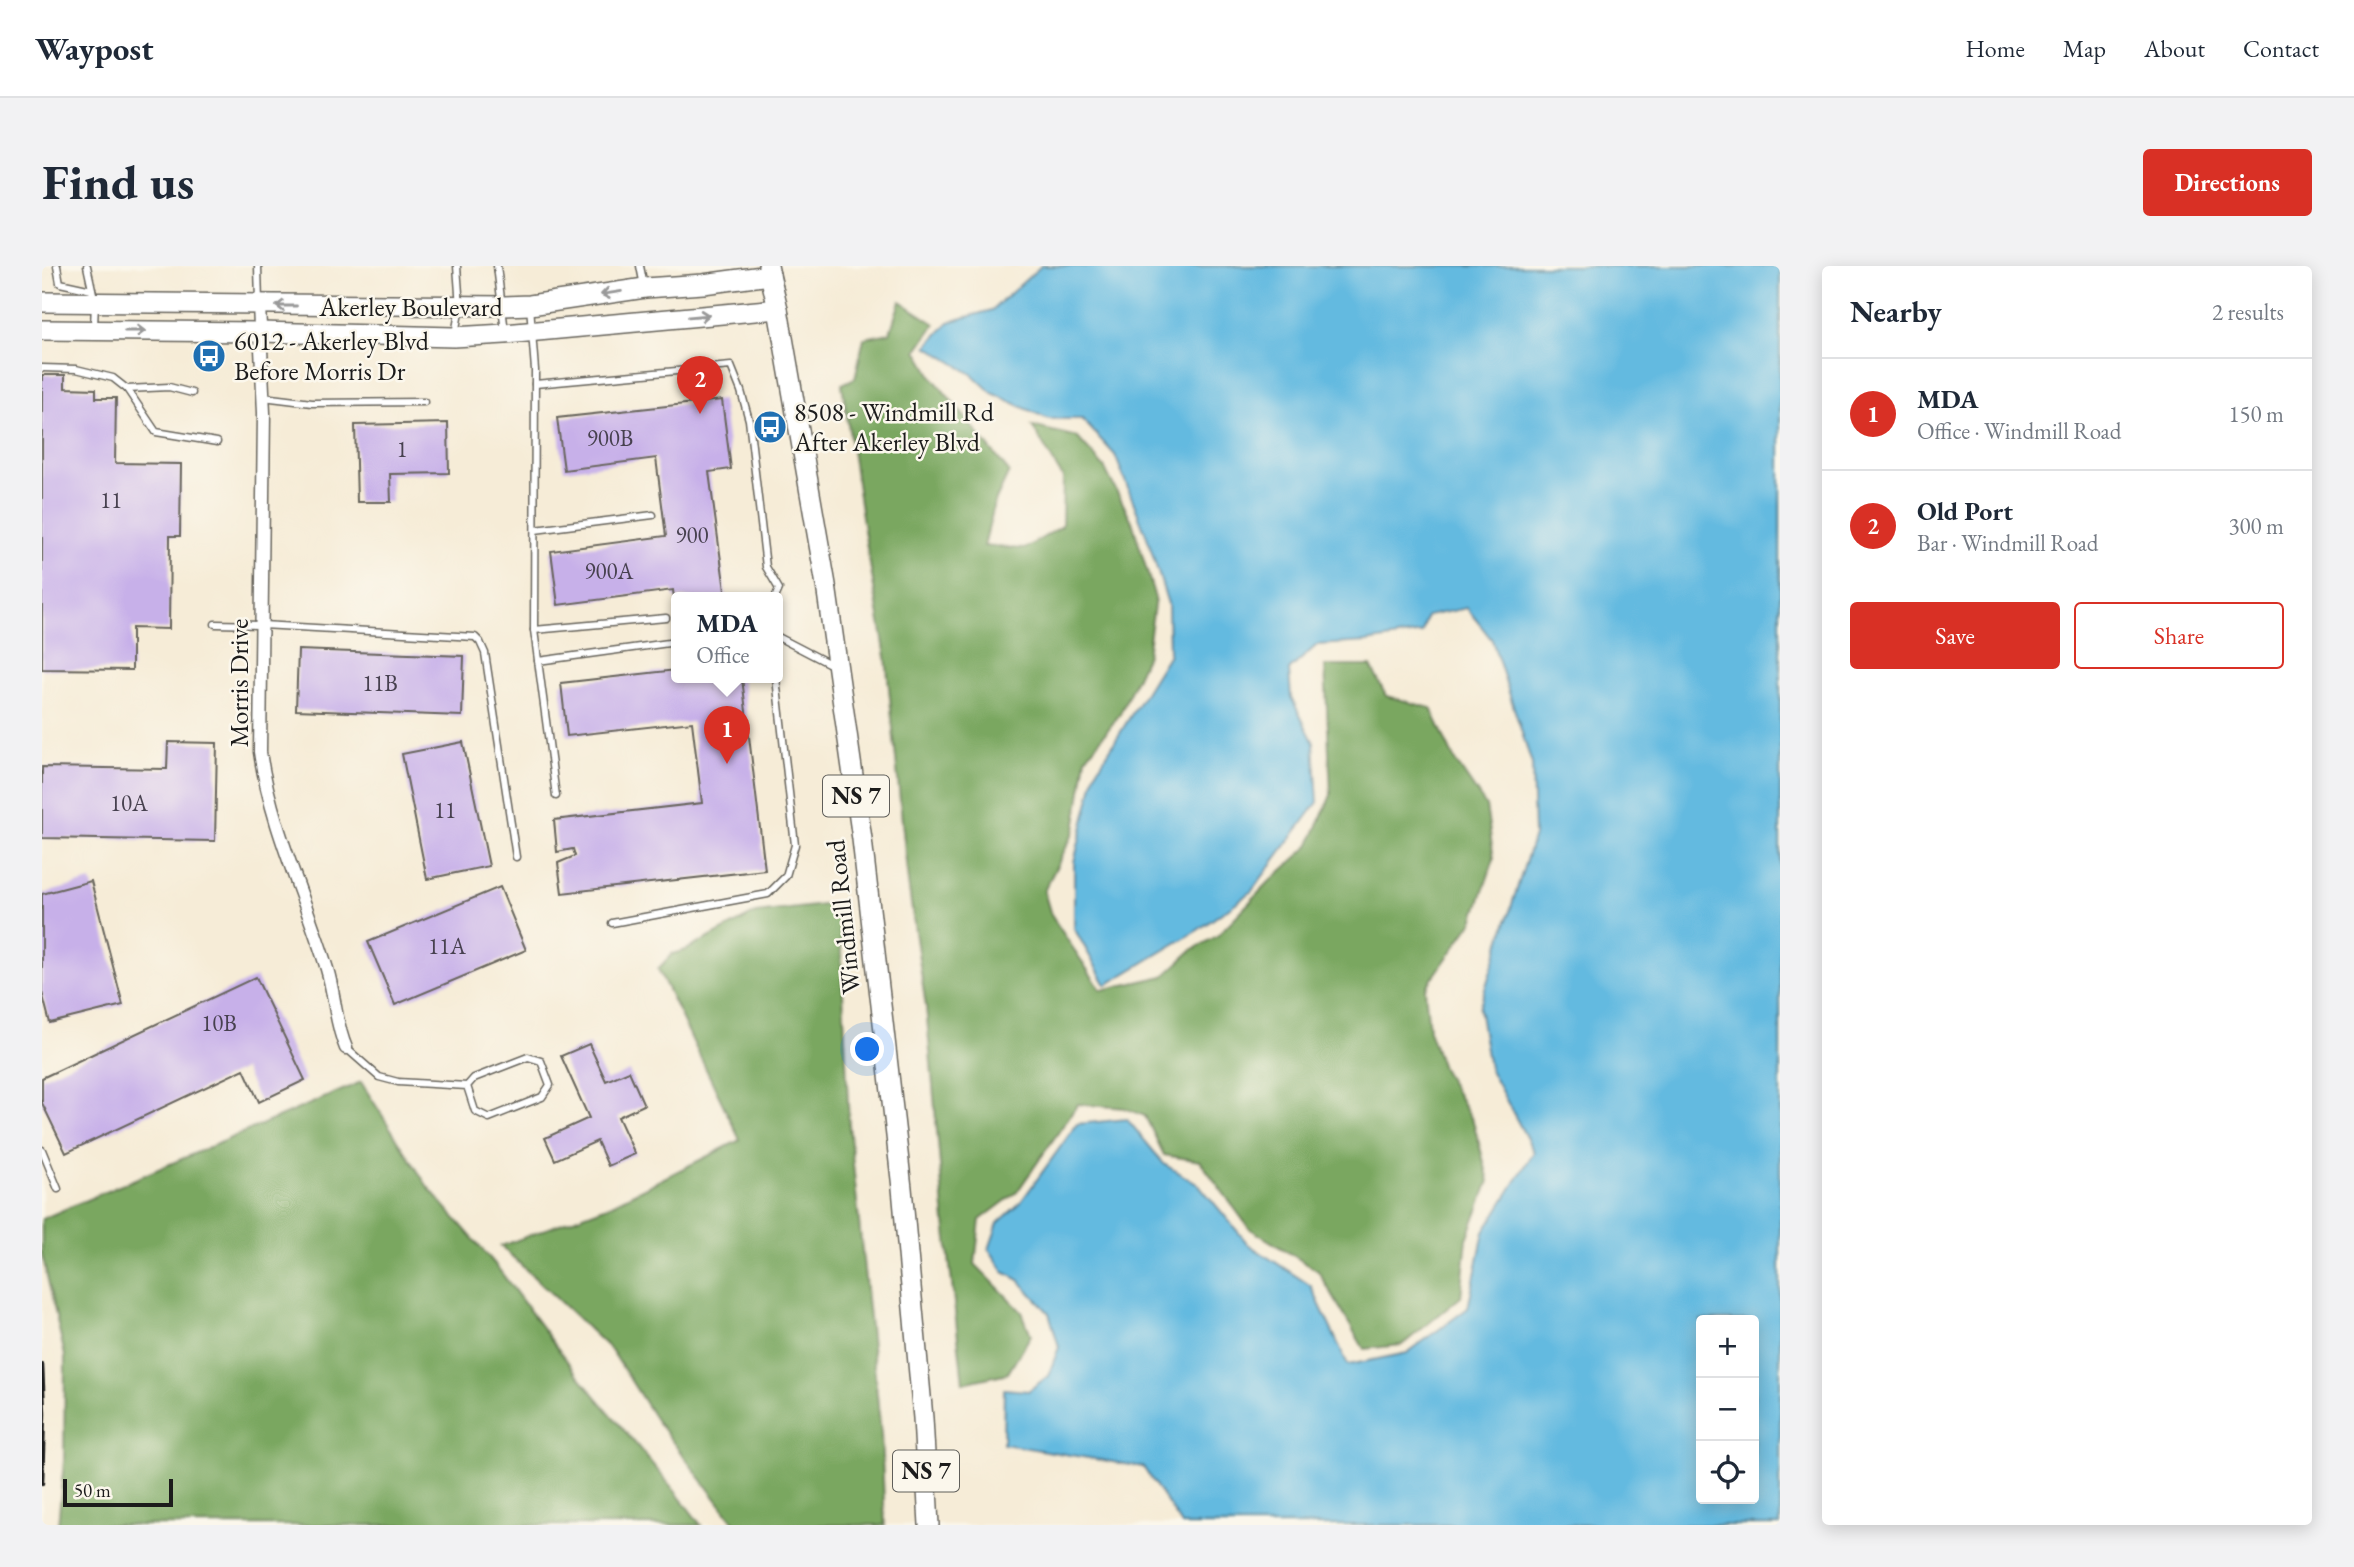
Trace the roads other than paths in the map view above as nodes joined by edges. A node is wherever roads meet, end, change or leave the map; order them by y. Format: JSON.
{"nodes":[{"id":1,"x":57,"y":266,"type":"edge"},
{"id":2,"x":87,"y":266,"type":"edge"},
{"id":3,"x":258,"y":266,"type":"edge"},
{"id":4,"x":457,"y":266,"type":"edge"},
{"id":5,"x":498,"y":266,"type":"edge"},
{"id":6,"x":640,"y":266,"type":"edge"},
{"id":7,"x":726,"y":266,"type":"edge"},
{"id":8,"x":769,"y":271,"type":"edge"},
{"id":9,"x":703,"y":284,"type":"junction"},
{"id":10,"x":645,"y":288,"type":"junction"},
{"id":11,"x":93,"y":297,"type":"junction"},
{"id":12,"x":42,"y":302,"type":"edge"},
{"id":13,"x":259,"y":305,"type":"junction"},
{"id":14,"x":530,"y":305,"type":"junction"},
{"id":15,"x":504,"y":306,"type":"junction"},
{"id":16,"x":460,"y":307,"type":"junction"},
{"id":17,"x":778,"y":309,"type":"junction"},
{"id":18,"x":42,"y":330,"type":"edge"},
{"id":19,"x":94,"y":331,"type":"junction"},
{"id":20,"x":534,"y":331,"type":"junction"},
{"id":21,"x":259,"y":332,"type":"junction"},
{"id":22,"x":505,"y":334,"type":"junction"},
{"id":23,"x":454,"y":337,"type":"junction"},
{"id":24,"x":42,"y":368,"type":"edge"},
{"id":25,"x":535,"y":384,"type":"junction"},
{"id":26,"x":127,"y":389,"type":"junction"},
{"id":27,"x":192,"y":393,"type":"dead end"},
{"id":28,"x":263,"y":397,"type":"junction"},
{"id":29,"x":424,"y":402,"type":"dead end"},
{"id":30,"x":216,"y":442,"type":"dead end"},
{"id":31,"x":653,"y":515,"type":"dead end"},
{"id":32,"x":535,"y":530,"type":"junction"},
{"id":33,"x":778,"y":592,"type":"edge"},
{"id":34,"x":666,"y":618,"type":"dead end"},
{"id":35,"x":215,"y":624,"type":"dead end"},
{"id":36,"x":262,"y":625,"type":"junction"},
{"id":37,"x":534,"y":630,"type":"junction"},
{"id":38,"x":783,"y":640,"type":"edge"},
{"id":39,"x":671,"y":643,"type":"edge"},
{"id":40,"x":538,"y":661,"type":"junction"},
{"id":41,"x":838,"y":668,"type":"junction"},
{"id":42,"x":777,"y":683,"type":"edge"},
{"id":43,"x":556,"y":796,"type":"dead end"},
{"id":44,"x":516,"y":857,"type":"dead end"},
{"id":45,"x":612,"y":923,"type":"dead end"},
{"id":46,"x":345,"y":1048,"type":"joint"},
{"id":47,"x":467,"y":1086,"type":"junction"},
{"id":48,"x":42,"y":1150,"type":"edge"},
{"id":49,"x":58,"y":1189,"type":"dead end"},
{"id":50,"x":929,"y":1525,"type":"edge"}],
"edges":[{"from":1,"to":11,"type":"lane"},
{"from":2,"to":11,"type":"lane"},
{"from":3,"to":13,"type":"lane"},
{"from":4,"to":16,"type":"lane"},
{"from":5,"to":15,"type":"lane"},
{"from":6,"to":10,"type":"lane"},
{"from":7,"to":9,"type":"main road"},
{"from":8,"to":9,"type":"main road","name":"Akerley Boulevard"},
{"from":8,"to":17,"type":"main road","name":"Windmill Road","number":"NS 7"},
{"from":9,"to":10,"type":"main road","name":"Akerley Boulevard"},
{"from":10,"to":14,"type":"main road","name":"Akerley Boulevard","one_way":true},
{"from":11,"to":12,"type":"main road","name":"Akerley Boulevard"},
{"from":11,"to":13,"type":"main road","name":"Akerley Boulevard"},
{"from":11,"to":19,"type":"lane"},
{"from":16,"to":13,"type":"main road","name":"Akerley Boulevard","one_way":true},
{"from":13,"to":21,"type":"street","name":"Morris Drive"},
{"from":14,"to":15,"type":"main road","name":"Akerley Boulevard"},
{"from":14,"to":20,"type":"lane"},
{"from":15,"to":16,"type":"main road","name":"Akerley Boulevard"},
{"from":15,"to":22,"type":"lane"},
{"from":16,"to":23,"type":"lane"},
{"from":20,"to":17,"type":"main road","name":"Akerley Boulevard","one_way":true},
{"from":17,"to":41,"type":"main road","name":"Windmill Road","number":"NS 7"},
{"from":18,"to":19,"type":"main road","name":"Akerley Boulevard"},
{"from":19,"to":21,"type":"main road","name":"Akerley Boulevard","one_way":true},
{"from":20,"to":22,"type":"main road","name":"Akerley Boulevard"},
{"from":20,"to":25,"type":"lane"},
{"from":21,"to":23,"type":"main road","name":"Akerley Boulevard"},
{"from":21,"to":28,"type":"street","name":"Morris Drive"},
{"from":22,"to":23,"type":"main road","name":"Akerley Boulevard"},
{"from":24,"to":26,"type":"lane"},
{"from":25,"to":32,"type":"lane"},
{"from":25,"to":33,"type":"lane"},
{"from":26,"to":27,"type":"lane"},
{"from":26,"to":30,"type":"lane"},
{"from":28,"to":29,"type":"lane"},
{"from":28,"to":36,"type":"street","name":"Morris Drive"},
{"from":31,"to":32,"type":"lane"},
{"from":32,"to":37,"type":"lane"},
{"from":34,"to":37,"type":"lane"},
{"from":35,"to":36,"type":"lane"},
{"from":36,"to":44,"type":"lane"},
{"from":36,"to":46,"type":"street","name":"Morris Drive"},
{"from":37,"to":40,"type":"lane"},
{"from":38,"to":41,"type":"lane"},
{"from":39,"to":40,"type":"lane"},
{"from":40,"to":43,"type":"lane"},
{"from":41,"to":50,"type":"main road","name":"Windmill Road","number":"NS 7"},
{"from":42,"to":45,"type":"lane"},
{"from":46,"to":47,"type":"lane"},
{"from":47,"to":47,"type":"lane"},
{"from":48,"to":49,"type":"lane"}]}
